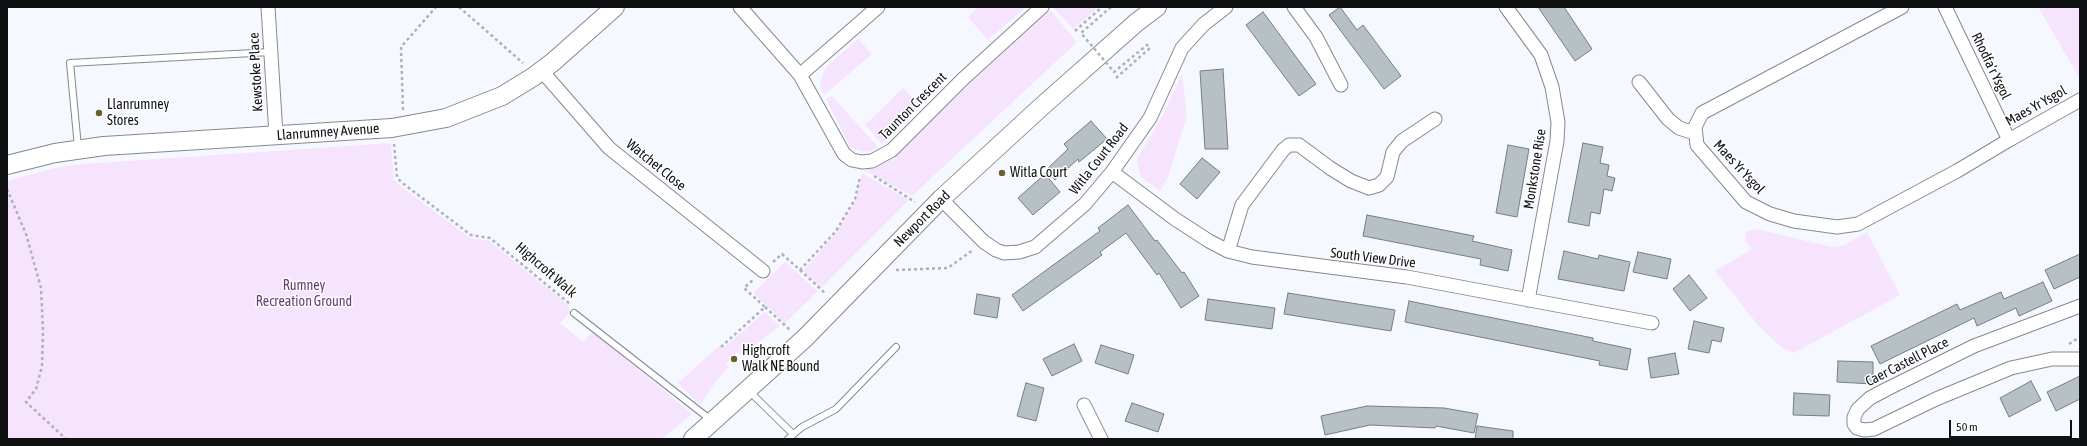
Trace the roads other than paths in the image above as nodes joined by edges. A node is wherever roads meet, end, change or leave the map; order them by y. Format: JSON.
{"nodes":[{"id":1,"x":268,"y":7,"type":"edge"},
{"id":2,"x":615,"y":7,"type":"edge"},
{"id":3,"x":740,"y":7,"type":"edge"},
{"id":4,"x":878,"y":7,"type":"edge"},
{"id":5,"x":1042,"y":7,"type":"edge"},
{"id":6,"x":1157,"y":7,"type":"edge"},
{"id":7,"x":1226,"y":7,"type":"edge"},
{"id":8,"x":1294,"y":7,"type":"edge"},
{"id":9,"x":1506,"y":7,"type":"edge"},
{"id":10,"x":1902,"y":7,"type":"edge"},
{"id":11,"x":1945,"y":7,"type":"edge"},
{"id":12,"x":271,"y":52,"type":"junction"},
{"id":13,"x":537,"y":73,"type":"junction"},
{"id":14,"x":800,"y":75,"type":"junction"},
{"id":15,"x":1639,"y":82,"type":"dead end"},
{"id":16,"x":1341,"y":85,"type":"dead end"},
{"id":17,"x":2080,"y":100,"type":"edge"},
{"id":18,"x":1435,"y":119,"type":"dead end"},
{"id":19,"x":1694,"y":133,"type":"junction"},
{"id":20,"x":276,"y":135,"type":"junction"},
{"id":21,"x":2009,"y":140,"type":"junction"},
{"id":22,"x":78,"y":149,"type":"junction"},
{"id":23,"x":7,"y":165,"type":"edge"},
{"id":24,"x":1112,"y":172,"type":"junction"},
{"id":25,"x":941,"y":199,"type":"junction"},
{"id":26,"x":1228,"y":250,"type":"junction"},
{"id":27,"x":763,"y":271,"type":"road end"},
{"id":28,"x":1528,"y":300,"type":"junction"},
{"id":29,"x":2080,"y":306,"type":"edge"},
{"id":30,"x":574,"y":313,"type":"road end"},
{"id":31,"x":1652,"y":323,"type":"dead end"},
{"id":32,"x":896,"y":346,"type":"dead end"},
{"id":33,"x":2080,"y":358,"type":"edge"},
{"id":34,"x":748,"y":390,"type":"junction"},
{"id":35,"x":1084,"y":405,"type":"dead end"},
{"id":36,"x":714,"y":422,"type":"junction"},
{"id":37,"x":791,"y":437,"type":"edge"},
{"id":38,"x":693,"y":439,"type":"edge"},
{"id":39,"x":1101,"y":439,"type":"edge"}],
"edges":[{"from":1,"to":12,"type":"street","name":"Kewstoke Place"},
{"from":2,"to":13,"type":"main road","name":"Llanrumney Avenue"},
{"from":3,"to":14,"type":"street"},
{"from":4,"to":14,"type":"street"},
{"from":5,"to":14,"type":"street","name":"Taunton Crescent"},
{"from":6,"to":25,"type":"main road","name":"Newport Road"},
{"from":7,"to":24,"type":"street","name":"Witla Court Road"},
{"from":8,"to":16,"type":"street"},
{"from":9,"to":28,"type":"street","name":"Monkstone Rise"},
{"from":10,"to":19,"type":"street"},
{"from":11,"to":21,"type":"street","name":"Rhodfa'r Ysgol"},
{"from":12,"to":20,"type":"street","name":"Kewstoke Place"},
{"from":12,"to":22,"type":"lane"},
{"from":13,"to":20,"type":"main road","name":"Llanrumney Avenue"},
{"from":13,"to":27,"type":"street","name":"Watchet Close"},
{"from":15,"to":19,"type":"street"},
{"from":17,"to":21,"type":"street","name":"Maes Yr Ysgol"},
{"from":18,"to":26,"type":"street"},
{"from":19,"to":21,"type":"street","name":"Maes Yr Ysgol"},
{"from":20,"to":22,"type":"main road","name":"Llanrumney Avenue"},
{"from":22,"to":23,"type":"main road","name":"Llanrumney Avenue"},
{"from":24,"to":25,"type":"street","name":"Witla Court Road"},
{"from":24,"to":26,"type":"street","name":"South View Drive"},
{"from":25,"to":34,"type":"main road","name":"Newport Road"},
{"from":26,"to":28,"type":"street","name":"South View Drive"},
{"from":28,"to":31,"type":"street","name":"South View Drive"},
{"from":29,"to":33,"type":"street","name":"Caer Castell Place"},
{"from":30,"to":36,"type":"lane","name":"Highcroft Walk"},
{"from":32,"to":37,"type":"lane"},
{"from":34,"to":36,"type":"main road","name":"Newport Road"},
{"from":34,"to":37,"type":"lane"},
{"from":35,"to":39,"type":"street"},
{"from":36,"to":38,"type":"main road","name":"Newport Road"}]}
